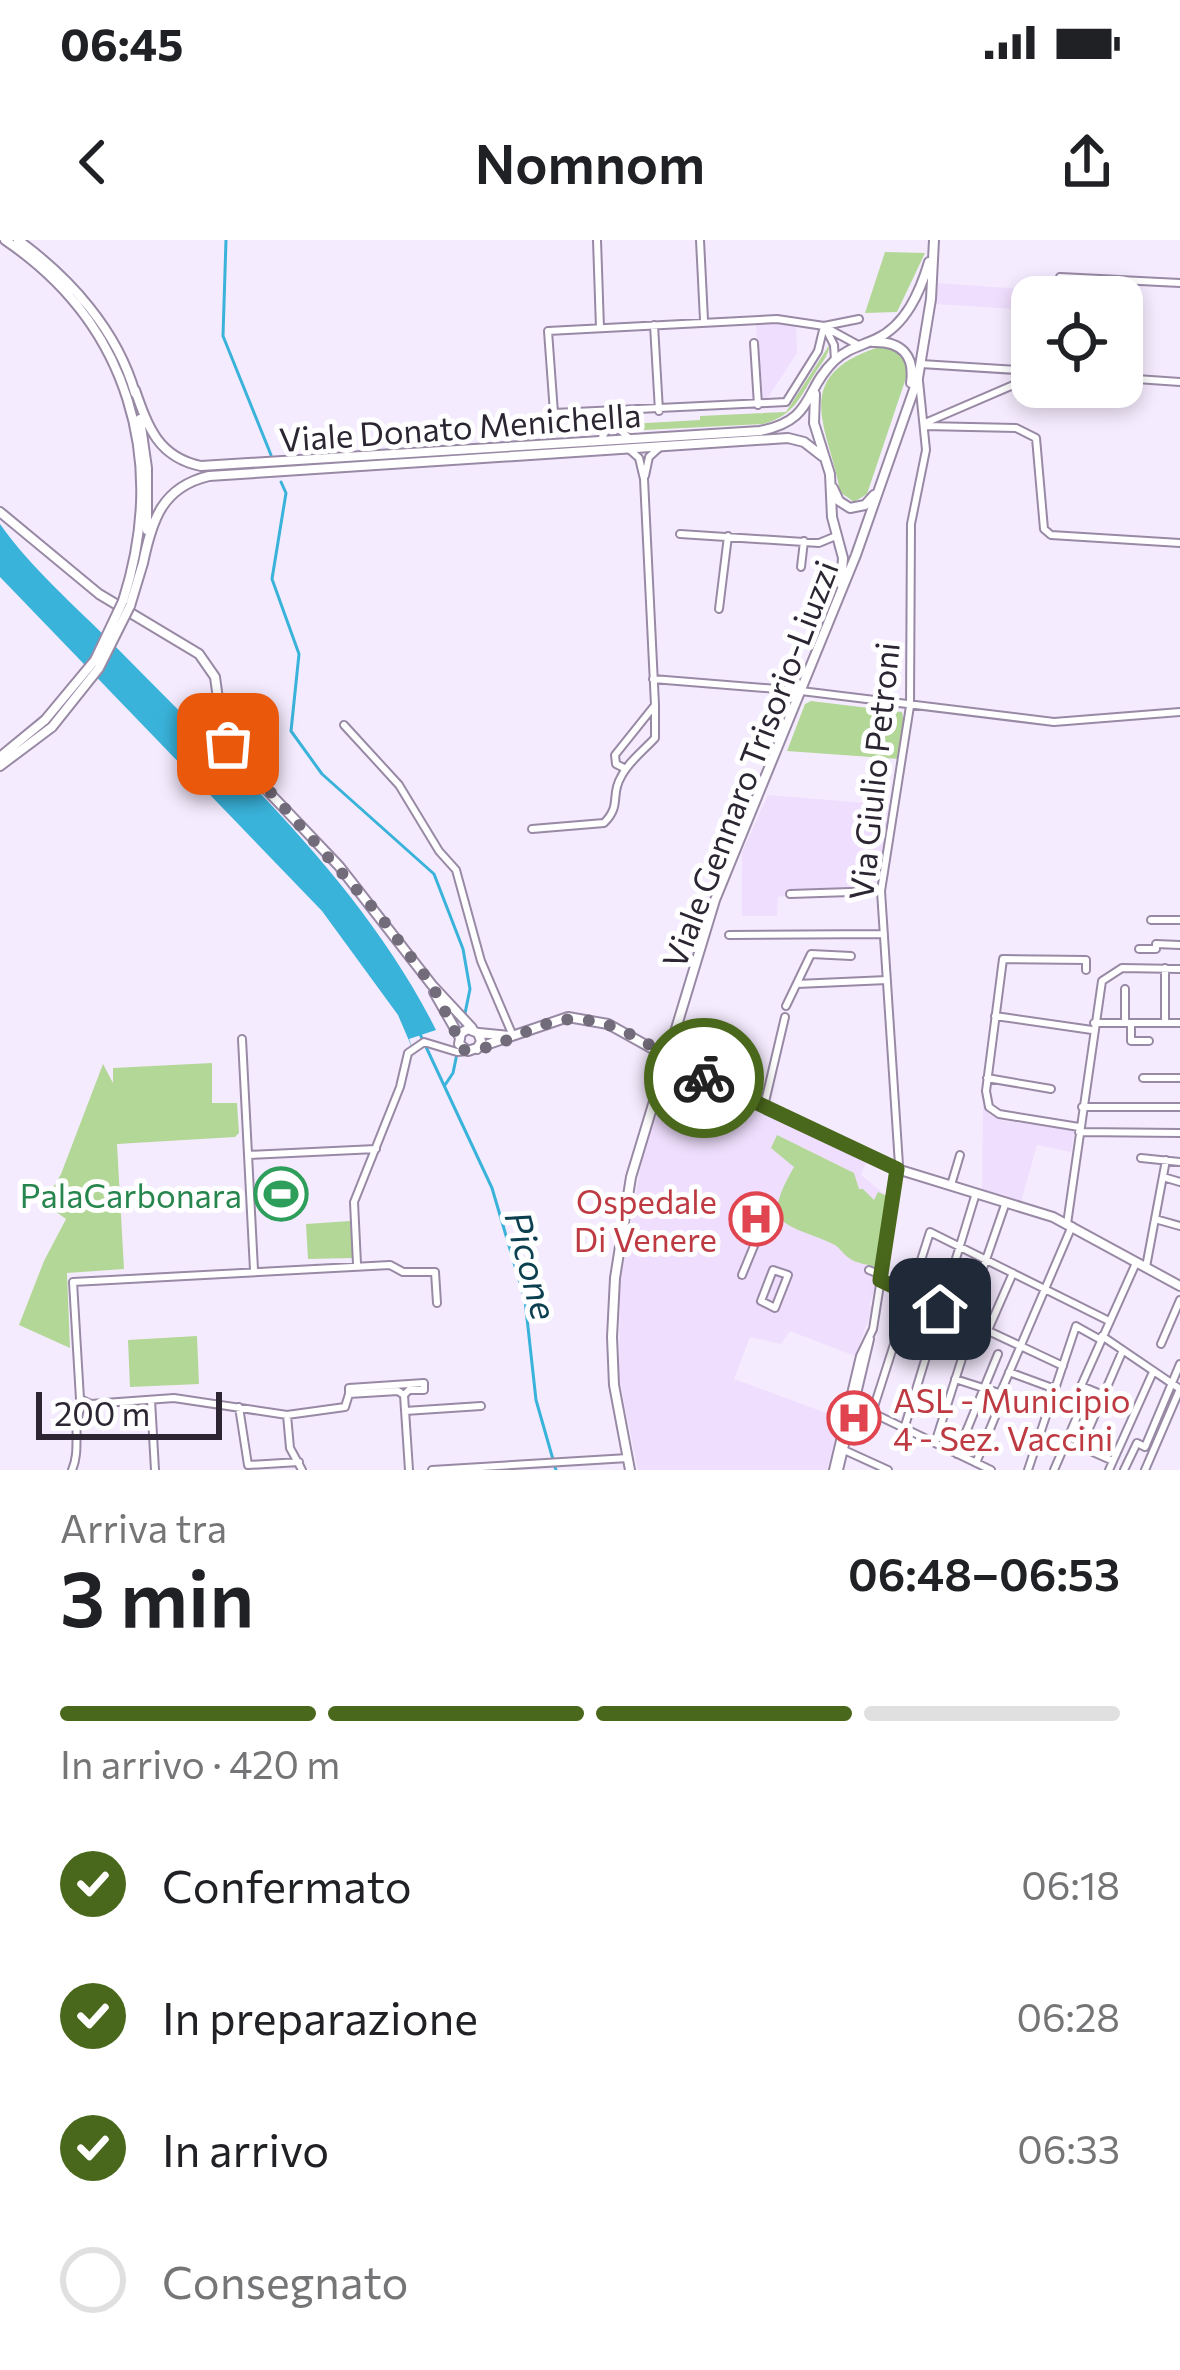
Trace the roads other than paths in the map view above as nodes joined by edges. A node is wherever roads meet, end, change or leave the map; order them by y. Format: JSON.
{"nodes":[{"id":1,"x":5,"y":240,"type":"edge"},
{"id":2,"x":18,"y":240,"type":"edge"},
{"id":3,"x":597,"y":240,"type":"edge"},
{"id":4,"x":700,"y":240,"type":"edge"},
{"id":5,"x":934,"y":244,"type":"edge"},
{"id":6,"x":59,"y":273,"type":"junction"},
{"id":7,"x":1143,"y":281,"type":"edge"},
{"id":8,"x":1180,"y":283,"type":"edge"},
{"id":9,"x":69,"y":294,"type":"junction"},
{"id":10,"x":912,"y":304,"type":"junction"},
{"id":11,"x":91,"y":310,"type":"junction"},
{"id":12,"x":927,"y":318,"type":"junction"},
{"id":13,"x":859,"y":320,"type":"dead end"},
{"id":14,"x":704,"y":322,"type":"junction"},
{"id":15,"x":655,"y":326,"type":"junction"},
{"id":16,"x":824,"y":326,"type":"junction"},
{"id":17,"x":600,"y":328,"type":"junction"},
{"id":18,"x":754,"y":343,"type":"dead end"},
{"id":19,"x":862,"y":344,"type":"junction"},
{"id":20,"x":111,"y":348,"type":"junction"},
{"id":21,"x":835,"y":360,"type":"junction"},
{"id":22,"x":921,"y":364,"type":"junction"},
{"id":23,"x":1011,"y":372,"type":"edge"},
{"id":24,"x":918,"y":378,"type":"junction"},
{"id":25,"x":126,"y":379,"type":"junction"},
{"id":26,"x":1143,"y":379,"type":"edge"},
{"id":27,"x":1180,"y":382,"type":"edge"},
{"id":28,"x":1011,"y":384,"type":"edge"},
{"id":29,"x":134,"y":390,"type":"junction"},
{"id":30,"x":816,"y":392,"type":"junction"},
{"id":31,"x":758,"y":406,"type":"junction"},
{"id":32,"x":659,"y":411,"type":"junction"},
{"id":33,"x":904,"y":411,"type":"junction"},
{"id":34,"x":631,"y":412,"type":"junction"},
{"id":35,"x":598,"y":414,"type":"junction"},
{"id":36,"x":925,"y":424,"type":"junction"},
{"id":37,"x":633,"y":439,"type":"junction"},
{"id":38,"x":596,"y":442,"type":"junction"},
{"id":39,"x":660,"y":447,"type":"junction"},
{"id":40,"x":626,"y":449,"type":"junction"},
{"id":41,"x":822,"y":456,"type":"junction"},
{"id":42,"x":410,"y":458,"type":"junction"},
{"id":43,"x":209,"y":471,"type":"junction"},
{"id":44,"x":830,"y":474,"type":"junction"},
{"id":45,"x":644,"y":479,"type":"junction"},
{"id":46,"x":880,"y":484,"type":"junction"},
{"id":47,"x":0,"y":512,"type":"edge"},
{"id":48,"x":680,"y":534,"type":"dead end"},
{"id":49,"x":838,"y":534,"type":"junction"},
{"id":50,"x":728,"y":536,"type":"junction"},
{"id":51,"x":804,"y":541,"type":"junction"},
{"id":52,"x":826,"y":542,"type":"junction"},
{"id":53,"x":1180,"y":543,"type":"edge"},
{"id":54,"x":842,"y":550,"type":"junction"},
{"id":55,"x":142,"y":563,"type":"junction"},
{"id":56,"x":802,"y":567,"type":"dead end"},
{"id":57,"x":841,"y":593,"type":"junction"},
{"id":58,"x":122,"y":604,"type":"junction"},
{"id":59,"x":719,"y":609,"type":"dead end"},
{"id":60,"x":653,"y":679,"type":"junction"},
{"id":61,"x":800,"y":691,"type":"junction"},
{"id":62,"x":655,"y":705,"type":"junction"},
{"id":63,"x":910,"y":706,"type":"junction"},
{"id":64,"x":1180,"y":712,"type":"edge"},
{"id":65,"x":49,"y":724,"type":"junction"},
{"id":66,"x":344,"y":725,"type":"dead end"},
{"id":67,"x":614,"y":759,"type":"junction"},
{"id":68,"x":0,"y":761,"type":"edge"},
{"id":69,"x":626,"y":769,"type":"junction"},
{"id":70,"x":617,"y":786,"type":"junction"},
{"id":71,"x":532,"y":829,"type":"dead end"},
{"id":72,"x":881,"y":891,"type":"junction"},
{"id":73,"x":790,"y":893,"type":"dead end"},
{"id":74,"x":1151,"y":920,"type":"dead end"},
{"id":75,"x":1180,"y":920,"type":"edge"},
{"id":76,"x":884,"y":934,"type":"junction"},
{"id":77,"x":730,"y":935,"type":"dead end"},
{"id":78,"x":1180,"y":945,"type":"edge"},
{"id":79,"x":1139,"y":949,"type":"dead end"},
{"id":80,"x":851,"y":956,"type":"dead end"},
{"id":81,"x":1165,"y":968,"type":"junction"},
{"id":82,"x":1180,"y":969,"type":"edge"},
{"id":83,"x":1086,"y":970,"type":"dead end"},
{"id":84,"x":887,"y":980,"type":"junction"},
{"id":85,"x":432,"y":985,"type":"junction"},
{"id":86,"x":797,"y":985,"type":"junction"},
{"id":87,"x":1125,"y":988,"type":"dead end"},
{"id":88,"x":786,"y":1006,"type":"dead end"},
{"id":89,"x":995,"y":1016,"type":"junction"},
{"id":90,"x":785,"y":1017,"type":"dead end"},
{"id":91,"x":1128,"y":1023,"type":"junction"},
{"id":92,"x":1165,"y":1023,"type":"junction"},
{"id":93,"x":1180,"y":1023,"type":"edge"},
{"id":94,"x":1094,"y":1026,"type":"junction"},
{"id":95,"x":475,"y":1031,"type":"junction"},
{"id":96,"x":513,"y":1036,"type":"junction"},
{"id":97,"x":459,"y":1038,"type":"junction"},
{"id":98,"x":242,"y":1039,"type":"dead end"},
{"id":99,"x":1149,"y":1041,"type":"dead end"},
{"id":100,"x":443,"y":1046,"type":"junction"},
{"id":101,"x":472,"y":1050,"type":"junction"},
{"id":102,"x":668,"y":1056,"type":"junction"},
{"id":103,"x":987,"y":1078,"type":"junction"},
{"id":104,"x":1144,"y":1078,"type":"dead end"},
{"id":105,"x":1180,"y":1078,"type":"edge"},
{"id":106,"x":1051,"y":1089,"type":"dead end"},
{"id":107,"x":764,"y":1106,"type":"junction"},
{"id":108,"x":1082,"y":1107,"type":"junction"},
{"id":109,"x":1180,"y":1107,"type":"edge"},
{"id":110,"x":1079,"y":1129,"type":"junction"},
{"id":111,"x":1180,"y":1133,"type":"edge"},
{"id":112,"x":376,"y":1148,"type":"junction"},
{"id":113,"x":248,"y":1155,"type":"junction"},
{"id":114,"x":960,"y":1155,"type":"dead end"},
{"id":115,"x":1141,"y":1158,"type":"dead end"},
{"id":116,"x":1166,"y":1160,"type":"junction"},
{"id":117,"x":1180,"y":1162,"type":"edge"},
{"id":118,"x":897,"y":1169,"type":"junction"},
{"id":119,"x":1163,"y":1177,"type":"junction"},
{"id":120,"x":1180,"y":1182,"type":"edge"},
{"id":121,"x":951,"y":1185,"type":"junction"},
{"id":122,"x":976,"y":1193,"type":"junction"},
{"id":123,"x":1006,"y":1202,"type":"junction"},
{"id":124,"x":1155,"y":1219,"type":"junction"},
{"id":125,"x":763,"y":1224,"type":"dead end"},
{"id":126,"x":1069,"y":1225,"type":"junction"},
{"id":127,"x":1180,"y":1226,"type":"edge"},
{"id":128,"x":960,"y":1246,"type":"junction"},
{"id":129,"x":986,"y":1259,"type":"junction"},
{"id":130,"x":358,"y":1264,"type":"junction"},
{"id":131,"x":1141,"y":1264,"type":"junction"},
{"id":132,"x":254,"y":1270,"type":"junction"},
{"id":133,"x":773,"y":1270,"type":"joint"},
{"id":134,"x":869,"y":1270,"type":"dead end"},
{"id":135,"x":1013,"y":1273,"type":"junction"},
{"id":136,"x":742,"y":1275,"type":"dead end"},
{"id":137,"x":880,"y":1278,"type":"junction"},
{"id":138,"x":1180,"y":1286,"type":"edge"},
{"id":139,"x":1045,"y":1289,"type":"junction"},
{"id":140,"x":910,"y":1295,"type":"junction"},
{"id":141,"x":1180,"y":1300,"type":"edge"},
{"id":142,"x":437,"y":1303,"type":"dead end"},
{"id":143,"x":940,"y":1309,"type":"junction"},
{"id":144,"x":1109,"y":1321,"type":"junction"},
{"id":145,"x":969,"y":1322,"type":"junction"},
{"id":146,"x":873,"y":1329,"type":"junction"},
{"id":147,"x":988,"y":1331,"type":"junction"},
{"id":148,"x":1101,"y":1338,"type":"junction"},
{"id":149,"x":1161,"y":1345,"type":"dead end"},
{"id":150,"x":1020,"y":1346,"type":"junction"},
{"id":151,"x":1123,"y":1350,"type":"junction"},
{"id":152,"x":998,"y":1354,"type":"dead end"},
{"id":153,"x":1180,"y":1364,"type":"edge"},
{"id":154,"x":1063,"y":1366,"type":"junction"},
{"id":155,"x":1009,"y":1372,"type":"junction"},
{"id":156,"x":1154,"y":1372,"type":"junction"},
{"id":157,"x":955,"y":1379,"type":"junction"},
{"id":158,"x":1176,"y":1387,"type":"edge"},
{"id":159,"x":984,"y":1389,"type":"junction"},
{"id":160,"x":1055,"y":1389,"type":"junction"},
{"id":161,"x":1088,"y":1389,"type":"junction"},
{"id":162,"x":350,"y":1394,"type":"junction"},
{"id":163,"x":1002,"y":1394,"type":"junction"},
{"id":164,"x":404,"y":1395,"type":"junction"},
{"id":165,"x":1103,"y":1395,"type":"junction"},
{"id":166,"x":81,"y":1399,"type":"junction"},
{"id":167,"x":152,"y":1400,"type":"junction"},
{"id":168,"x":854,"y":1404,"type":"junction"},
{"id":169,"x":481,"y":1406,"type":"dead end"},
{"id":170,"x":239,"y":1407,"type":"junction"},
{"id":171,"x":1049,"y":1409,"type":"junction"},
{"id":172,"x":405,"y":1411,"type":"junction"},
{"id":173,"x":872,"y":1413,"type":"junction"},
{"id":174,"x":287,"y":1415,"type":"junction"},
{"id":175,"x":904,"y":1429,"type":"junction"},
{"id":176,"x":1087,"y":1433,"type":"dead end"},
{"id":177,"x":934,"y":1443,"type":"junction"},
{"id":178,"x":1077,"y":1445,"type":"dead end"},
{"id":179,"x":844,"y":1450,"type":"junction"},
{"id":180,"x":957,"y":1454,"type":"junction"},
{"id":181,"x":625,"y":1459,"type":"junction"},
{"id":182,"x":976,"y":1463,"type":"junction"},
{"id":183,"x":300,"y":1466,"type":"edge"},
{"id":184,"x":1111,"y":1466,"type":"edge"},
{"id":185,"x":72,"y":1470,"type":"edge"},
{"id":186,"x":155,"y":1470,"type":"edge"},
{"id":187,"x":409,"y":1470,"type":"edge"},
{"id":188,"x":432,"y":1470,"type":"edge"},
{"id":189,"x":630,"y":1470,"type":"edge"},
{"id":190,"x":836,"y":1470,"type":"edge"},
{"id":191,"x":888,"y":1470,"type":"edge"},
{"id":192,"x":991,"y":1470,"type":"edge"},
{"id":193,"x":1028,"y":1470,"type":"edge"},
{"id":194,"x":1054,"y":1470,"type":"edge"},
{"id":195,"x":1124,"y":1470,"type":"edge"},
{"id":196,"x":1144,"y":1470,"type":"edge"}],
"edges":[{"from":1,"to":9,"type":"main road"},
{"from":2,"to":6,"type":"main road"},
{"from":3,"to":17,"type":"street"},
{"from":4,"to":14,"type":"street"},
{"from":5,"to":10,"type":"main road","name":"Viale Donato Menichella"},
{"from":5,"to":12,"type":"main road"},
{"from":6,"to":9,"type":"main road"},
{"from":6,"to":11,"type":"main road"},
{"from":7,"to":8,"type":"street"},
{"from":9,"to":11,"type":"main road"},
{"from":9,"to":20,"type":"main road"},
{"from":10,"to":12,"type":"main road"},
{"from":10,"to":19,"type":"main road","name":"Viale Donato Menichella"},
{"from":11,"to":20,"type":"main road"},
{"from":12,"to":22,"type":"main road"},
{"from":13,"to":16,"type":"street"},
{"from":14,"to":15,"type":"street"},
{"from":14,"to":16,"type":"street"},
{"from":15,"to":17,"type":"street"},
{"from":15,"to":32,"type":"street"},
{"from":16,"to":19,"type":"street"},
{"from":16,"to":21,"type":"street"},
{"from":16,"to":31,"type":"street"},
{"from":17,"to":35,"type":"street"},
{"from":18,"to":31,"type":"street"},
{"from":19,"to":21,"type":"main road","name":"Viale Donato Menichella"},
{"from":19,"to":33,"type":"main road"},
{"from":20,"to":25,"type":"main road"},
{"from":21,"to":30,"type":"main road","name":"Viale Donato Menichella"},
{"from":22,"to":23,"type":"street"},
{"from":22,"to":24,"type":"main road","name":"Viale Gennaro Trisorio-Liuzzi"},
{"from":24,"to":33,"type":"main road","name":"Viale Gennaro Trisorio-Liuzzi"},
{"from":24,"to":36,"type":"street","name":"Via Giulio Petroni"},
{"from":25,"to":29,"type":"main road"},
{"from":25,"to":58,"type":"main road"},
{"from":26,"to":27,"type":"street"},
{"from":28,"to":36,"type":"street"},
{"from":29,"to":43,"type":"main road","name":"Viale Donato Menichella"},
{"from":29,"to":55,"type":"main road"},
{"from":30,"to":37,"type":"main road","name":"Viale Donato Menichella"},
{"from":30,"to":41,"type":"main road"},
{"from":31,"to":32,"type":"street"},
{"from":32,"to":34,"type":"street"},
{"from":33,"to":46,"type":"main road","name":"Viale Gennaro Trisorio-Liuzzi"},
{"from":34,"to":35,"type":"street"},
{"from":34,"to":37,"type":"street"},
{"from":35,"to":38,"type":"street"},
{"from":36,"to":53,"type":"street"},
{"from":36,"to":63,"type":"street","name":"Via Giulio Petroni"},
{"from":37,"to":38,"type":"main road","name":"Viale Donato Menichella"},
{"from":38,"to":42,"type":"main road","name":"Viale Donato Menichella"},
{"from":39,"to":40,"type":"main road","name":"Viale Donato Menichella"},
{"from":39,"to":41,"type":"main road","name":"Viale Donato Menichella"},
{"from":39,"to":45,"type":"street"},
{"from":40,"to":42,"type":"main road","name":"Viale Donato Menichella"},
{"from":40,"to":45,"type":"street"},
{"from":41,"to":44,"type":"main road"},
{"from":42,"to":43,"type":"main road","name":"Viale Donato Menichella"},
{"from":43,"to":55,"type":"main road","name":"Viale Donato Menichella"},
{"from":44,"to":46,"type":"main road"},
{"from":44,"to":49,"type":"main road"},
{"from":45,"to":60,"type":"street"},
{"from":46,"to":57,"type":"main road","name":"Viale Gennaro Trisorio-Liuzzi"},
{"from":47,"to":58,"type":"main road"},
{"from":48,"to":50,"type":"street"},
{"from":49,"to":52,"type":"street"},
{"from":49,"to":54,"type":"main road"},
{"from":50,"to":51,"type":"street"},
{"from":50,"to":59,"type":"street"},
{"from":51,"to":52,"type":"street"},
{"from":51,"to":56,"type":"street"},
{"from":52,"to":54,"type":"street"},
{"from":54,"to":57,"type":"main road"},
{"from":55,"to":58,"type":"main road"},
{"from":57,"to":61,"type":"main road","name":"Viale Gennaro Trisorio-Liuzzi"},
{"from":58,"to":65,"type":"main road","bridge":true},
{"from":58,"to":65,"type":"main road","bridge":true},
{"from":58,"to":85,"type":"main road"},
{"from":60,"to":61,"type":"street"},
{"from":60,"to":62,"type":"street"},
{"from":61,"to":63,"type":"street"},
{"from":61,"to":102,"type":"main road","name":"Viale Gennaro Trisorio-Liuzzi"},
{"from":62,"to":67,"type":"street"},
{"from":62,"to":69,"type":"street"},
{"from":63,"to":64,"type":"street"},
{"from":63,"to":72,"type":"street","name":"Via Giulio Petroni"},
{"from":65,"to":68,"type":"main road"},
{"from":66,"to":96,"type":"street"},
{"from":67,"to":69,"type":"street"},
{"from":67,"to":70,"type":"street"},
{"from":69,"to":70,"type":"street"},
{"from":70,"to":71,"type":"street"},
{"from":72,"to":73,"type":"street"},
{"from":72,"to":76,"type":"street","name":"Via Giulio Petroni"},
{"from":74,"to":75,"type":"street"},
{"from":76,"to":77,"type":"street"},
{"from":76,"to":84,"type":"street","name":"Via Giulio Petroni"},
{"from":78,"to":79,"type":"street"},
{"from":80,"to":86,"type":"street"},
{"from":81,"to":82,"type":"street"},
{"from":81,"to":92,"type":"street"},
{"from":81,"to":94,"type":"street"},
{"from":83,"to":89,"type":"street"},
{"from":84,"to":86,"type":"street"},
{"from":84,"to":118,"type":"street","name":"Via Giulio Petroni"},
{"from":85,"to":95,"type":"main road"},
{"from":85,"to":97,"type":"main road"},
{"from":86,"to":88,"type":"street"},
{"from":87,"to":91,"type":"street"},
{"from":89,"to":94,"type":"street"},
{"from":89,"to":103,"type":"street"},
{"from":90,"to":107,"type":"street"},
{"from":91,"to":92,"type":"street"},
{"from":91,"to":94,"type":"street"},
{"from":91,"to":99,"type":"street"},
{"from":92,"to":93,"type":"street"},
{"from":94,"to":108,"type":"street"},
{"from":95,"to":96,"type":"main road"},
{"from":95,"to":97,"type":"main road"},
{"from":95,"to":101,"type":"main road"},
{"from":96,"to":101,"type":"main road"},
{"from":96,"to":102,"type":"main road"},
{"from":97,"to":100,"type":"street"},
{"from":97,"to":101,"type":"main road"},
{"from":98,"to":113,"type":"street"},
{"from":100,"to":101,"type":"street"},
{"from":100,"to":112,"type":"street"},
{"from":102,"to":107,"type":"main road"},
{"from":102,"to":181,"type":"main road","name":"Viale Gennaro Trisorio-Liuzzi"},
{"from":103,"to":106,"type":"street"},
{"from":103,"to":110,"type":"street"},
{"from":104,"to":105,"type":"street"},
{"from":107,"to":118,"type":"main road"},
{"from":108,"to":109,"type":"street"},
{"from":108,"to":110,"type":"street"},
{"from":110,"to":111,"type":"street"},
{"from":110,"to":126,"type":"street"},
{"from":112,"to":113,"type":"street"},
{"from":112,"to":130,"type":"street"},
{"from":113,"to":132,"type":"street"},
{"from":114,"to":121,"type":"street"},
{"from":115,"to":116,"type":"street"},
{"from":116,"to":117,"type":"street"},
{"from":116,"to":119,"type":"street"},
{"from":118,"to":121,"type":"main road"},
{"from":118,"to":137,"type":"street","name":"Via Giulio Petroni"},
{"from":119,"to":120,"type":"street"},
{"from":119,"to":124,"type":"street"},
{"from":121,"to":122,"type":"main road"},
{"from":122,"to":123,"type":"main road"},
{"from":122,"to":128,"type":"street"},
{"from":123,"to":126,"type":"main road"},
{"from":123,"to":129,"type":"street"},
{"from":124,"to":127,"type":"street"},
{"from":124,"to":131,"type":"street"},
{"from":125,"to":136,"type":"street"},
{"from":126,"to":131,"type":"main road"},
{"from":126,"to":139,"type":"street"},
{"from":128,"to":129,"type":"street"},
{"from":128,"to":140,"type":"street"},
{"from":128,"to":143,"type":"street"},
{"from":129,"to":135,"type":"street"},
{"from":129,"to":145,"type":"street"},
{"from":130,"to":132,"type":"street"},
{"from":130,"to":142,"type":"street"},
{"from":131,"to":138,"type":"main road"},
{"from":131,"to":144,"type":"street"},
{"from":132,"to":166,"type":"street"},
{"from":133,"to":133,"type":"street"},
{"from":134,"to":137,"type":"street"},
{"from":135,"to":139,"type":"street"},
{"from":135,"to":147,"type":"street"},
{"from":137,"to":140,"type":"street"},
{"from":137,"to":146,"type":"street","name":"Via Giulio Petroni"},
{"from":139,"to":144,"type":"street"},
{"from":139,"to":150,"type":"street"},
{"from":140,"to":143,"type":"street"},
{"from":140,"to":173,"type":"street"},
{"from":141,"to":149,"type":"street"},
{"from":143,"to":145,"type":"street"},
{"from":143,"to":175,"type":"street"},
{"from":144,"to":148,"type":"street"},
{"from":145,"to":147,"type":"street"},
{"from":145,"to":157,"type":"street"},
{"from":146,"to":168,"type":"street"},
{"from":146,"to":190,"type":"street"},
{"from":147,"to":150,"type":"street"},
{"from":148,"to":151,"type":"street"},
{"from":148,"to":154,"type":"street"},
{"from":148,"to":161,"type":"street"},
{"from":150,"to":154,"type":"street"},
{"from":150,"to":155,"type":"street"},
{"from":151,"to":156,"type":"street"},
{"from":151,"to":165,"type":"street"},
{"from":152,"to":159,"type":"street"},
{"from":153,"to":158,"type":"street"},
{"from":154,"to":160,"type":"street"},
{"from":155,"to":160,"type":"street"},
{"from":155,"to":163,"type":"street"},
{"from":156,"to":158,"type":"street"},
{"from":156,"to":184,"type":"street"},
{"from":157,"to":159,"type":"street"},
{"from":157,"to":177,"type":"street"},
{"from":158,"to":195,"type":"street"},
{"from":158,"to":196,"type":"street"},
{"from":159,"to":163,"type":"street"},
{"from":159,"to":180,"type":"street"},
{"from":160,"to":171,"type":"street"},
{"from":161,"to":165,"type":"street"},
{"from":161,"to":194,"type":"street"},
{"from":162,"to":164,"type":"street"},
{"from":162,"to":164,"type":"street"},
{"from":162,"to":174,"type":"street"},
{"from":163,"to":171,"type":"street"},
{"from":163,"to":182,"type":"street"},
{"from":164,"to":172,"type":"street"},
{"from":165,"to":176,"type":"street"},
{"from":166,"to":167,"type":"street"},
{"from":166,"to":185,"type":"street"},
{"from":167,"to":170,"type":"street"},
{"from":167,"to":186,"type":"street"},
{"from":168,"to":173,"type":"street"},
{"from":168,"to":179,"type":"street"},
{"from":169,"to":172,"type":"street"},
{"from":170,"to":174,"type":"street"},
{"from":170,"to":183,"type":"street"},
{"from":171,"to":193,"type":"street"},
{"from":172,"to":187,"type":"street"},
{"from":173,"to":175,"type":"street"},
{"from":174,"to":183,"type":"street"},
{"from":175,"to":177,"type":"street"},
{"from":177,"to":180,"type":"street"},
{"from":178,"to":184,"type":"street"},
{"from":179,"to":190,"type":"street"},
{"from":179,"to":191,"type":"street"},
{"from":180,"to":182,"type":"street"},
{"from":181,"to":188,"type":"street"},
{"from":181,"to":189,"type":"main road","name":"Viale Gennaro Trisorio-Liuzzi"},
{"from":182,"to":192,"type":"street"}]}
